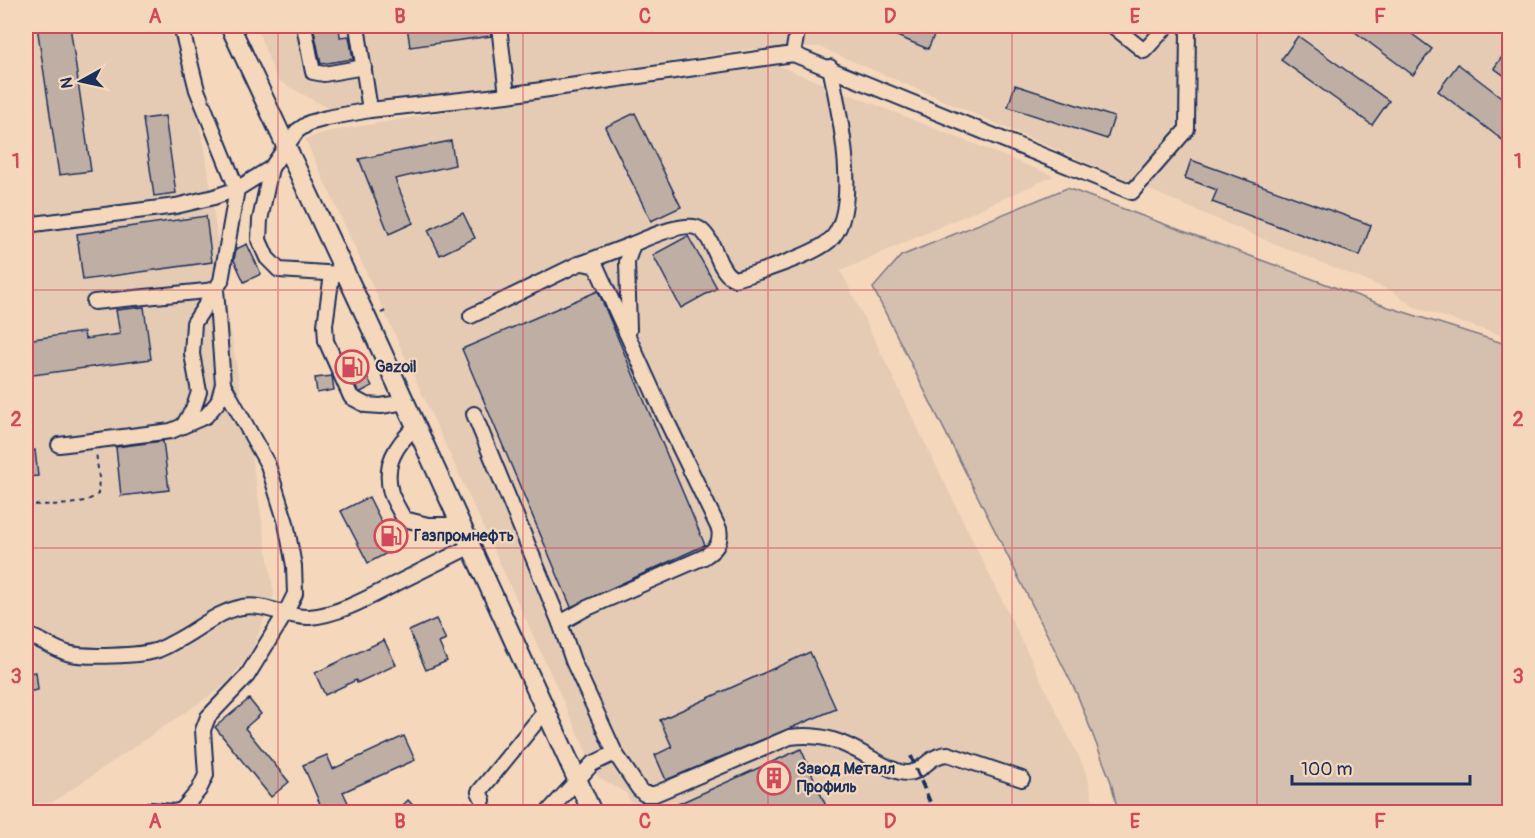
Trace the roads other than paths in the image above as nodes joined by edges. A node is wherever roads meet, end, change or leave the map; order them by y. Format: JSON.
{"nodes":[{"id":1,"x":181,"y":26,"type":"edge"},
{"id":2,"x":230,"y":26,"type":"edge"},
{"id":3,"x":304,"y":26,"type":"edge"},
{"id":4,"x":357,"y":26,"type":"edge"},
{"id":5,"x":499,"y":26,"type":"edge"},
{"id":6,"x":798,"y":26,"type":"edge"},
{"id":7,"x":1113,"y":26,"type":"edge"},
{"id":8,"x":1167,"y":26,"type":"edge"},
{"id":9,"x":1188,"y":26,"type":"edge"},
{"id":10,"x":793,"y":54,"type":"junction"},
{"id":11,"x":364,"y":67,"type":"junction"},
{"id":12,"x":830,"y":67,"type":"junction"},
{"id":13,"x":507,"y":95,"type":"junction"},
{"id":14,"x":370,"y":110,"type":"junction"},
{"id":15,"x":286,"y":145,"type":"junction"},
{"id":16,"x":271,"y":168,"type":"junction"},
{"id":17,"x":237,"y":189,"type":"junction"},
{"id":18,"x":26,"y":225,"type":"edge"},
{"id":19,"x":633,"y":244,"type":"junction"},
{"id":20,"x":583,"y":263,"type":"junction"},
{"id":21,"x":339,"y":274,"type":"junction"},
{"id":22,"x":216,"y":289,"type":"junction"},
{"id":23,"x":94,"y":302,"type":"dead end"},
{"id":24,"x":471,"y":316,"type":"dead end"},
{"id":25,"x":630,"y":338,"type":"junction"},
{"id":26,"x":223,"y":384,"type":"junction"},
{"id":27,"x":405,"y":402,"type":"junction"},
{"id":28,"x":474,"y":414,"type":"dead end"},
{"id":29,"x":183,"y":426,"type":"junction"},
{"id":30,"x":416,"y":426,"type":"junction"},
{"id":31,"x":59,"y":445,"type":"dead end"},
{"id":32,"x":461,"y":525,"type":"junction"},
{"id":33,"x":471,"y":546,"type":"junction"},
{"id":34,"x":285,"y":614,"type":"junction"},
{"id":35,"x":560,"y":624,"type":"junction"},
{"id":36,"x":26,"y":636,"type":"edge"},
{"id":37,"x":546,"y":710,"type":"junction"},
{"id":38,"x":615,"y":753,"type":"junction"},
{"id":39,"x":1022,"y":779,"type":"dead end"},
{"id":40,"x":577,"y":780,"type":"junction"},
{"id":41,"x":487,"y":808,"type":"tunnel mouth"},
{"id":42,"x":151,"y":810,"type":"dead end"},
{"id":43,"x":548,"y":813,"type":"edge"},
{"id":44,"x":592,"y":813,"type":"edge"}],
"edges":[{"from":1,"to":17,"type":"street"},
{"from":2,"to":15,"type":"main road"},
{"from":3,"to":11,"type":"street"},
{"from":4,"to":11,"type":"street"},
{"from":5,"to":13,"type":"street"},
{"from":6,"to":10,"type":"street"},
{"from":7,"to":8,"type":"street"},
{"from":9,"to":12,"type":"street"},
{"from":10,"to":12,"type":"street"},
{"from":10,"to":13,"type":"street"},
{"from":11,"to":14,"type":"street"},
{"from":12,"to":19,"type":"street"},
{"from":13,"to":14,"type":"street"},
{"from":14,"to":15,"type":"street"},
{"from":15,"to":16,"type":"street"},
{"from":15,"to":21,"type":"main road"},
{"from":16,"to":17,"type":"street"},
{"from":16,"to":21,"type":"street"},
{"from":17,"to":18,"type":"street"},
{"from":17,"to":22,"type":"street"},
{"from":19,"to":20,"type":"street"},
{"from":19,"to":25,"type":"street"},
{"from":20,"to":24,"type":"street"},
{"from":20,"to":25,"type":"street"},
{"from":21,"to":27,"type":"main road"},
{"from":21,"to":27,"type":"street"},
{"from":22,"to":23,"type":"street"},
{"from":22,"to":26,"type":"street"},
{"from":22,"to":29,"type":"street"},
{"from":25,"to":35,"type":"street"},
{"from":26,"to":29,"type":"street"},
{"from":26,"to":34,"type":"street"},
{"from":27,"to":30,"type":"main road"},
{"from":28,"to":35,"type":"street"},
{"from":29,"to":31,"type":"street"},
{"from":30,"to":32,"type":"main road"},
{"from":30,"to":32,"type":"street"},
{"from":32,"to":33,"type":"main road"},
{"from":33,"to":34,"type":"street"},
{"from":33,"to":37,"type":"main road"},
{"from":34,"to":36,"type":"street"},
{"from":34,"to":42,"type":"street"},
{"from":35,"to":38,"type":"street"},
{"from":37,"to":40,"type":"main road"},
{"from":37,"to":41,"type":"street"},
{"from":38,"to":39,"type":"street"},
{"from":38,"to":40,"type":"street"},
{"from":40,"to":43,"type":"street"},
{"from":40,"to":44,"type":"main road"}]}
